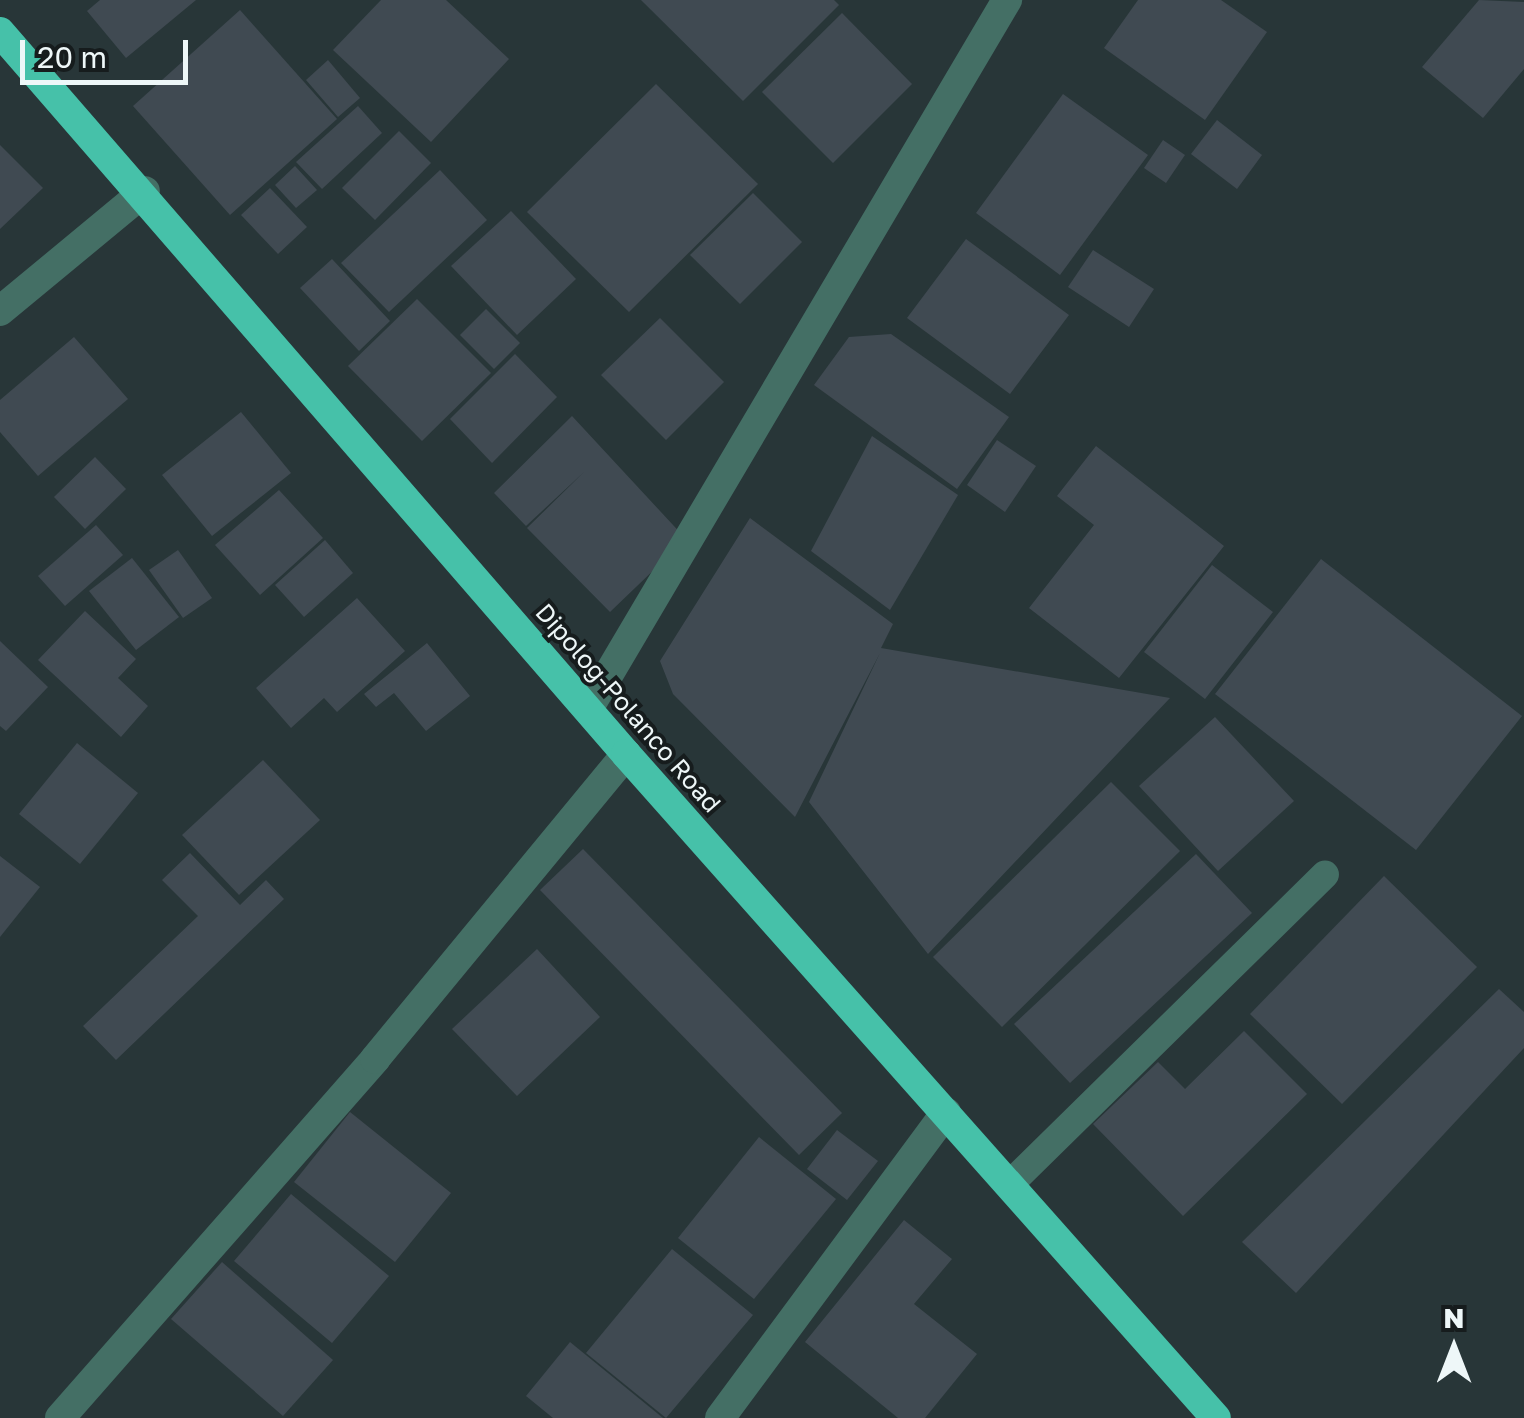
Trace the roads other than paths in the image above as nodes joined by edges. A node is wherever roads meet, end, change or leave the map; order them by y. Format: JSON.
{"nodes":[{"id":1,"x":1007,"y":0,"type":"edge"},
{"id":2,"x":0,"y":32,"type":"edge"},
{"id":3,"x":144,"y":192,"type":"junction"},
{"id":4,"x":0,"y":311,"type":"edge"},
{"id":5,"x":588,"y":709,"type":"junction"},
{"id":6,"x":626,"y":754,"type":"junction"},
{"id":7,"x":1325,"y":875,"type":"dead end"},
{"id":8,"x":946,"y":1114,"type":"junction"},
{"id":9,"x":1009,"y":1186,"type":"junction"},
{"id":10,"x":60,"y":1418,"type":"edge"},
{"id":11,"x":720,"y":1418,"type":"edge"},
{"id":12,"x":1216,"y":1418,"type":"edge"}],
"edges":[{"from":1,"to":5,"type":"street"},
{"from":2,"to":3,"type":"highway","name":"Dipolog-Polanco Road"},
{"from":3,"to":4,"type":"street"},
{"from":3,"to":5,"type":"highway","name":"Dipolog-Polanco Road"},
{"from":5,"to":6,"type":"highway","name":"Dipolog-Polanco Road"},
{"from":6,"to":8,"type":"highway","name":"Dipolog-Polanco Road"},
{"from":6,"to":10,"type":"street"},
{"from":7,"to":9,"type":"lane"},
{"from":8,"to":9,"type":"highway","name":"Dipolog-Polanco Road"},
{"from":8,"to":11,"type":"street"},
{"from":9,"to":12,"type":"highway","name":"Dipolog-Polanco Road"}]}
